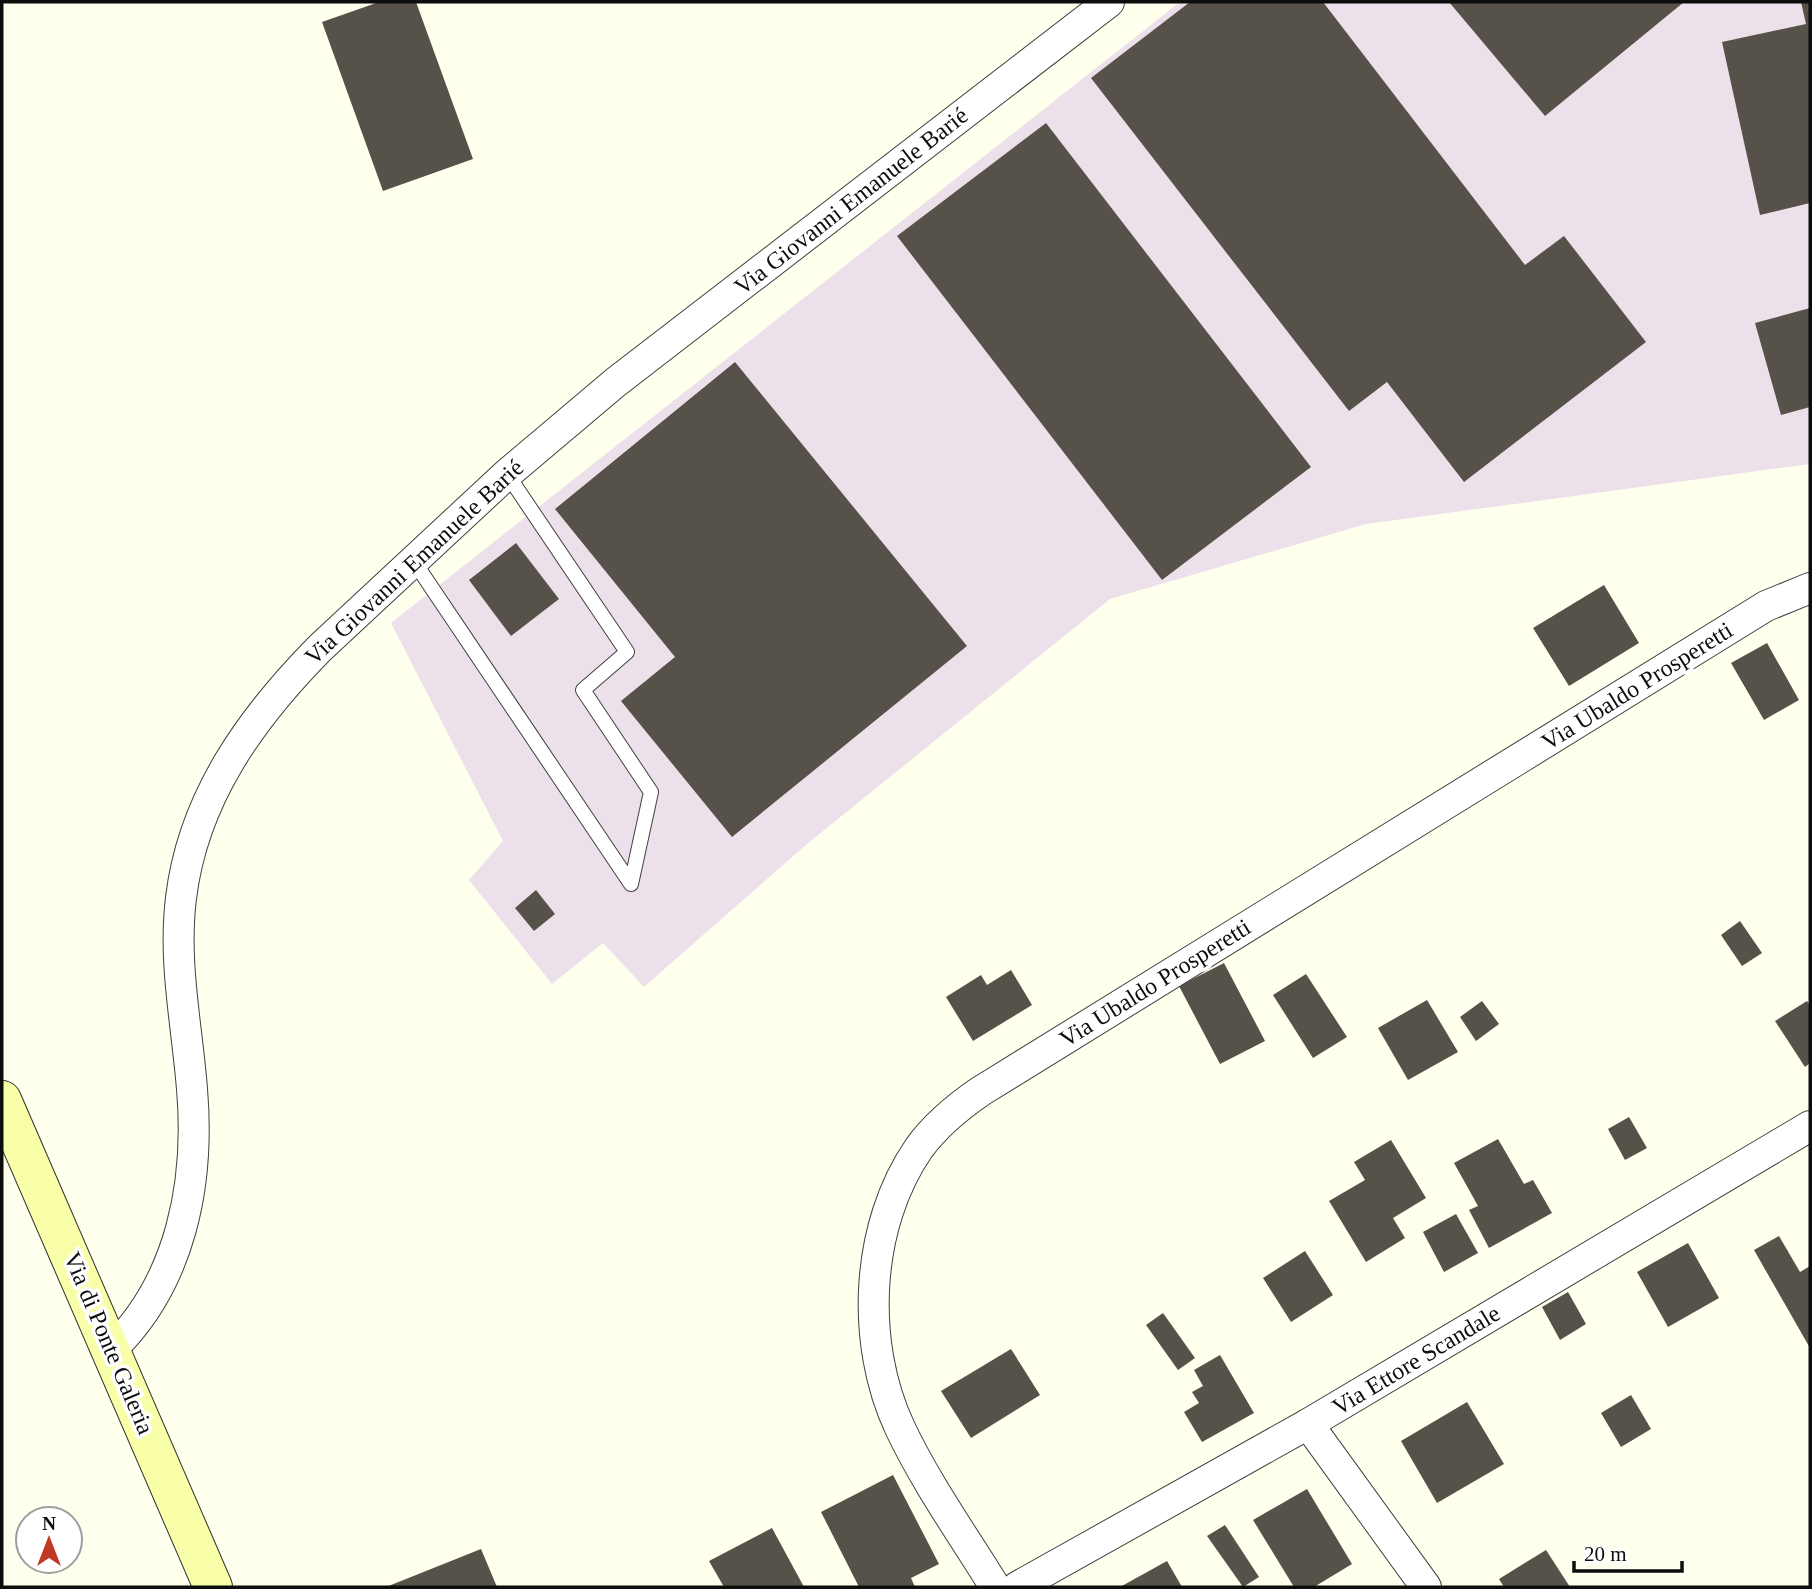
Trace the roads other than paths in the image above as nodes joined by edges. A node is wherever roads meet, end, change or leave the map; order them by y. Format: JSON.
{"nodes":[{"id":1,"x":1109,"y":2,"type":"edge"},
{"id":2,"x":508,"y":474,"type":"junction"},
{"id":3,"x":413,"y":560,"type":"junction"},
{"id":4,"x":1810,"y":588,"type":"edge"},
{"id":5,"x":2,"y":1100,"type":"edge"},
{"id":6,"x":1810,"y":1126,"type":"edge"},
{"id":7,"x":111,"y":1349,"type":"junction"},
{"id":8,"x":1308,"y":1424,"type":"junction"},
{"id":9,"x":213,"y":1587,"type":"edge"},
{"id":10,"x":995,"y":1587,"type":"edge"},
{"id":11,"x":1017,"y":1587,"type":"edge"},
{"id":12,"x":1426,"y":1587,"type":"edge"}],
"edges":[{"from":1,"to":2,"type":"street","name":"Via Giovanni Emanuele Barié"},
{"from":2,"to":3,"type":"street","name":"Via Giovanni Emanuele Barié"},
{"from":2,"to":3,"type":"lane"},
{"from":3,"to":7,"type":"street","name":"Via Giovanni Emanuele Barié"},
{"from":4,"to":10,"type":"street","name":"Via Ubaldo Prosperetti"},
{"from":5,"to":7,"type":"main road","name":"Via di Ponte Galeria"},
{"from":6,"to":8,"type":"street","name":"Via Ettore Scandale"},
{"from":7,"to":9,"type":"main road","name":"Via di Ponte Galeria"},
{"from":8,"to":11,"type":"street","name":"Via Ettore Scandale"},
{"from":8,"to":12,"type":"street"}]}
